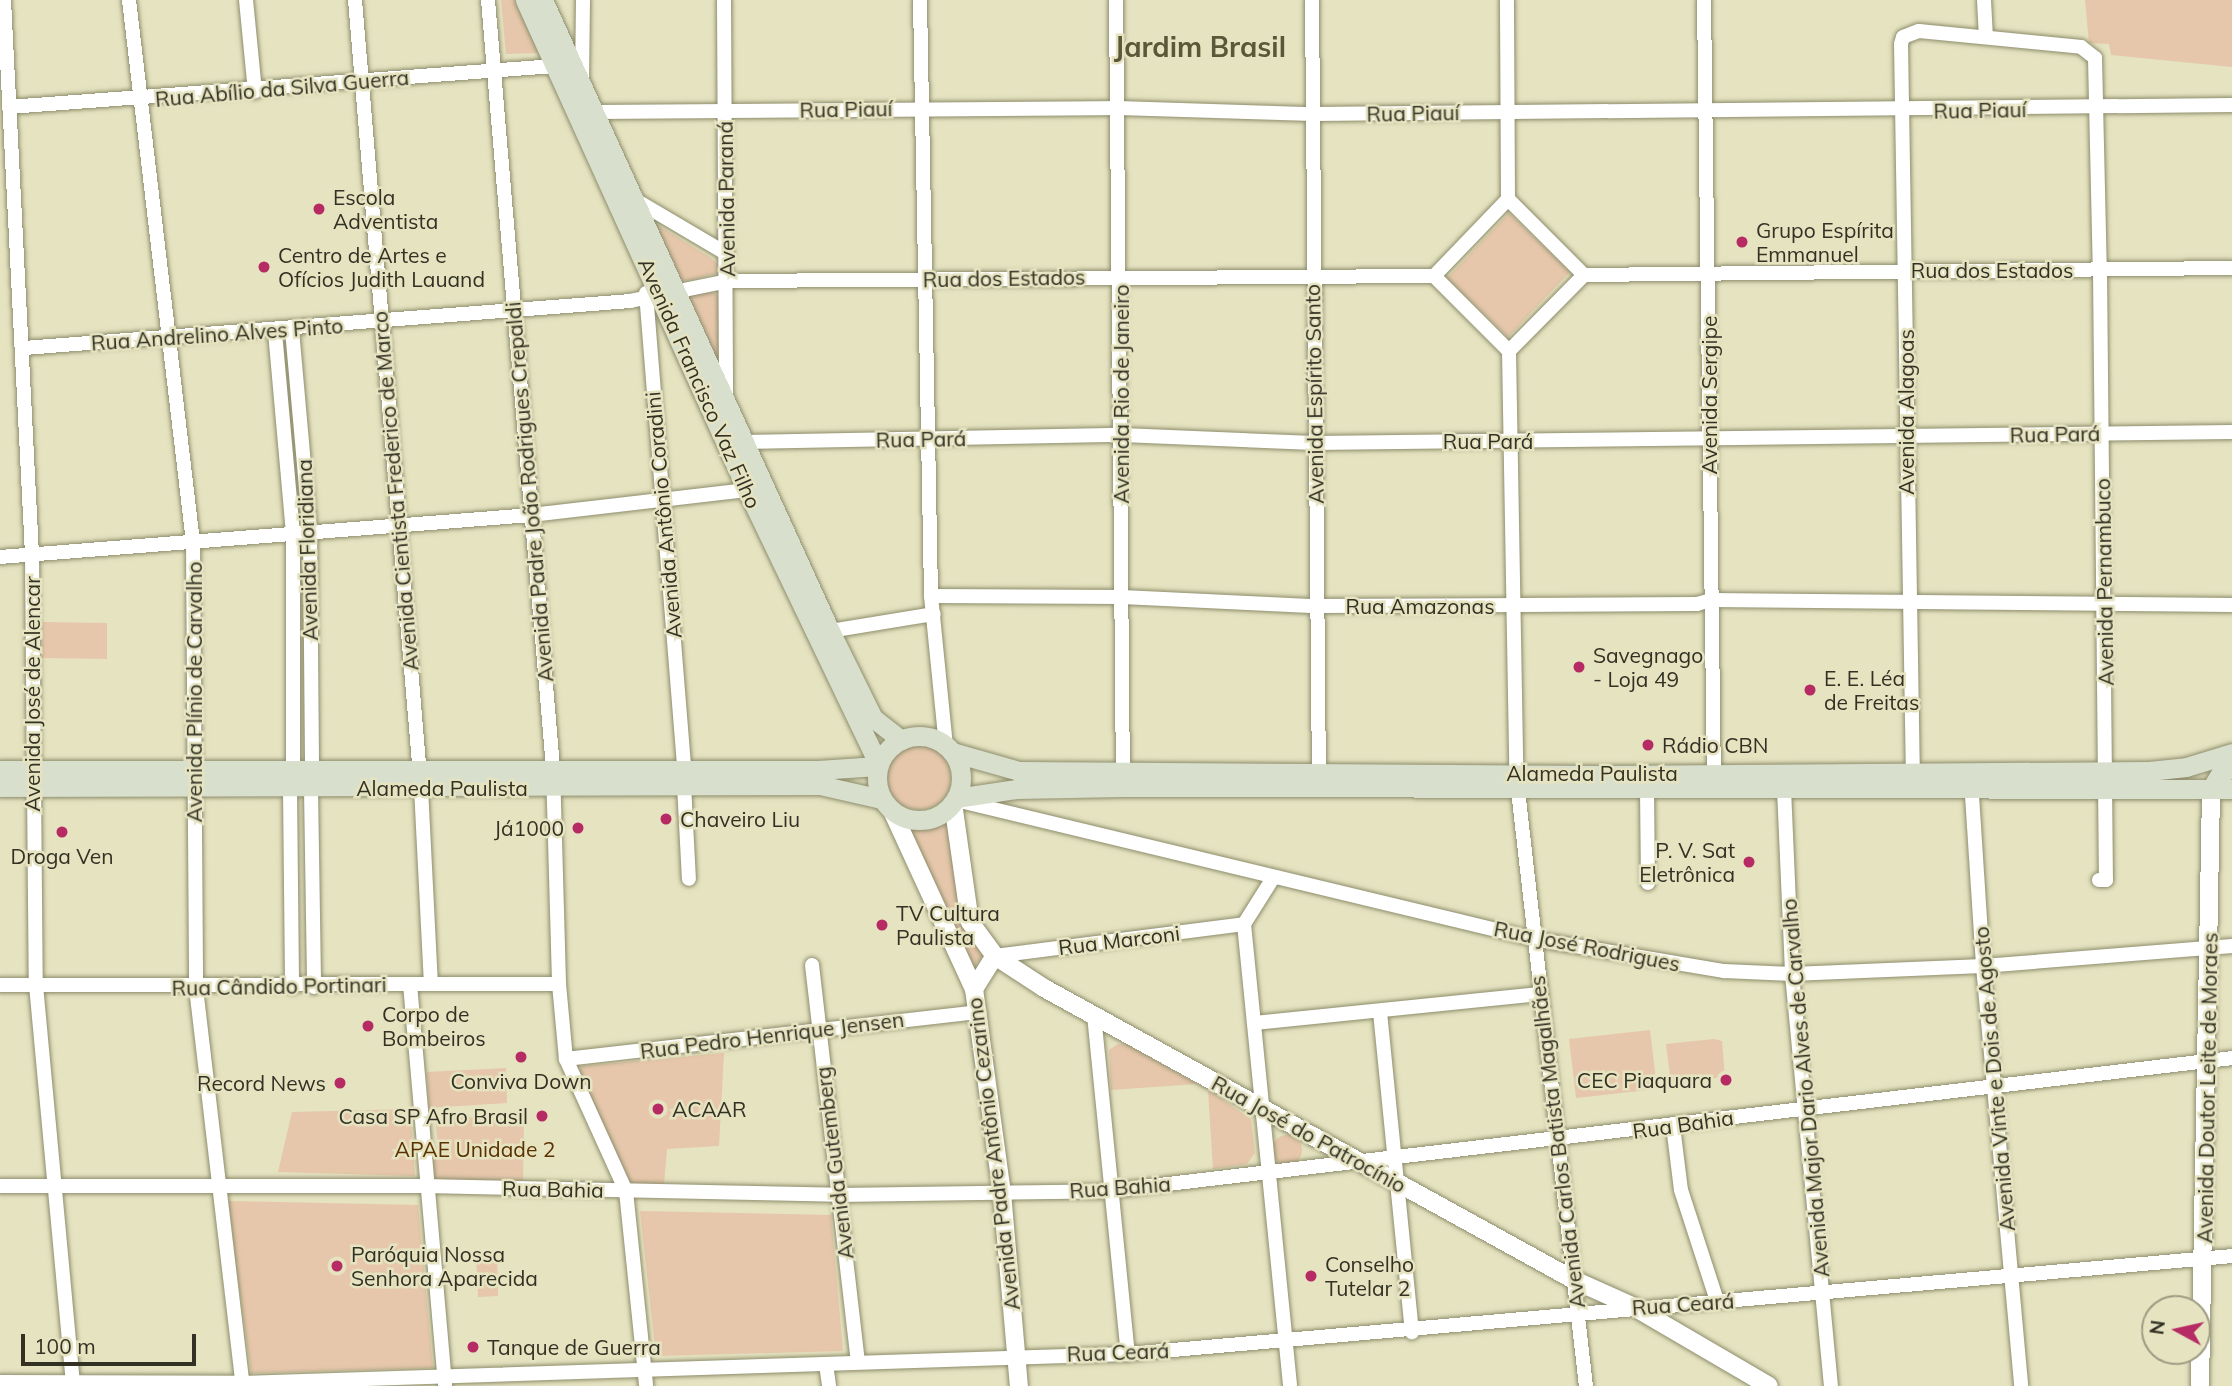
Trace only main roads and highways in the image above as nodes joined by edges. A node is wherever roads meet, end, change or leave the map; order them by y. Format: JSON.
{"nodes":[{"id":1,"x":525,"y":0,"type":"edge"},
{"id":2,"x":543,"y":0,"type":"edge"},
{"id":3,"x":661,"y":295,"type":"junction"},
{"id":4,"x":901,"y":740,"type":"junction"},
{"id":5,"x":949,"y":749,"type":"junction"},
{"id":6,"x":2232,"y":753,"type":"edge"},
{"id":7,"x":878,"y":765,"type":"junction"},
{"id":8,"x":2232,"y":768,"type":"edge"},
{"id":9,"x":0,"y":770,"type":"edge"},
{"id":10,"x":554,"y":777,"type":"junction"},
{"id":11,"x":684,"y":778,"type":"junction"},
{"id":12,"x":32,"y":779,"type":"junction"},
{"id":13,"x":1123,"y":779,"type":"junction"},
{"id":14,"x":302,"y":780,"type":"junction"},
{"id":15,"x":1913,"y":780,"type":"junction"},
{"id":16,"x":1517,"y":781,"type":"junction"},
{"id":17,"x":1714,"y":781,"type":"junction"},
{"id":18,"x":2105,"y":781,"type":"junction"},
{"id":19,"x":0,"y":787,"type":"edge"},
{"id":20,"x":2211,"y":789,"type":"junction"},
{"id":21,"x":2232,"y":789,"type":"edge"},
{"id":22,"x":955,"y":800,"type":"junction"},
{"id":23,"x":888,"y":806,"type":"junction"}],
"edges":[{"from":1,"to":3,"type":"main road","name":"Avenida Francisco Vaz Filho"},
{"from":2,"to":3,"type":"main road","name":"Avenida Francisco Vaz Filho"},
{"from":3,"to":4,"type":"main road","name":"Avenida Francisco Vaz Filho"},
{"from":3,"to":7,"type":"main road","name":"Avenida Francisco Vaz Filho"},
{"from":4,"to":5,"type":"main road"},
{"from":4,"to":7,"type":"main road"},
{"from":5,"to":13,"type":"main road","name":"Alameda Paulista"},
{"from":5,"to":22,"type":"main road"},
{"from":6,"to":18,"type":"main road","name":"Alameda Paulista"},
{"from":7,"to":11,"type":"main road","name":"Alameda Paulista"},
{"from":7,"to":23,"type":"main road"},
{"from":8,"to":20,"type":"main road"},
{"from":9,"to":12,"type":"main road","name":"Alameda Paulista"},
{"from":10,"to":11,"type":"main road","name":"Alameda Paulista"},
{"from":10,"to":14,"type":"main road","name":"Alameda Paulista"},
{"from":10,"to":14,"type":"main road","name":"Alameda Paulista"},
{"from":11,"to":23,"type":"main road","name":"Alameda Paulista"},
{"from":12,"to":14,"type":"main road","name":"Alameda Paulista"},
{"from":12,"to":19,"type":"main road","name":"Alameda Paulista"},
{"from":13,"to":16,"type":"main road","name":"Alameda Paulista"},
{"from":13,"to":22,"type":"main road","name":"Alameda Paulista"},
{"from":15,"to":17,"type":"main road","name":"Alameda Paulista"},
{"from":15,"to":17,"type":"main road","name":"Alameda Paulista"},
{"from":15,"to":18,"type":"main road","name":"Alameda Paulista"},
{"from":16,"to":17,"type":"main road","name":"Alameda Paulista"},
{"from":16,"to":17,"type":"main road","name":"Alameda Paulista"},
{"from":18,"to":20,"type":"main road","name":"Alameda Paulista"},
{"from":20,"to":21,"type":"main road","name":"Alameda Paulista"},
{"from":22,"to":23,"type":"main road"}]}
